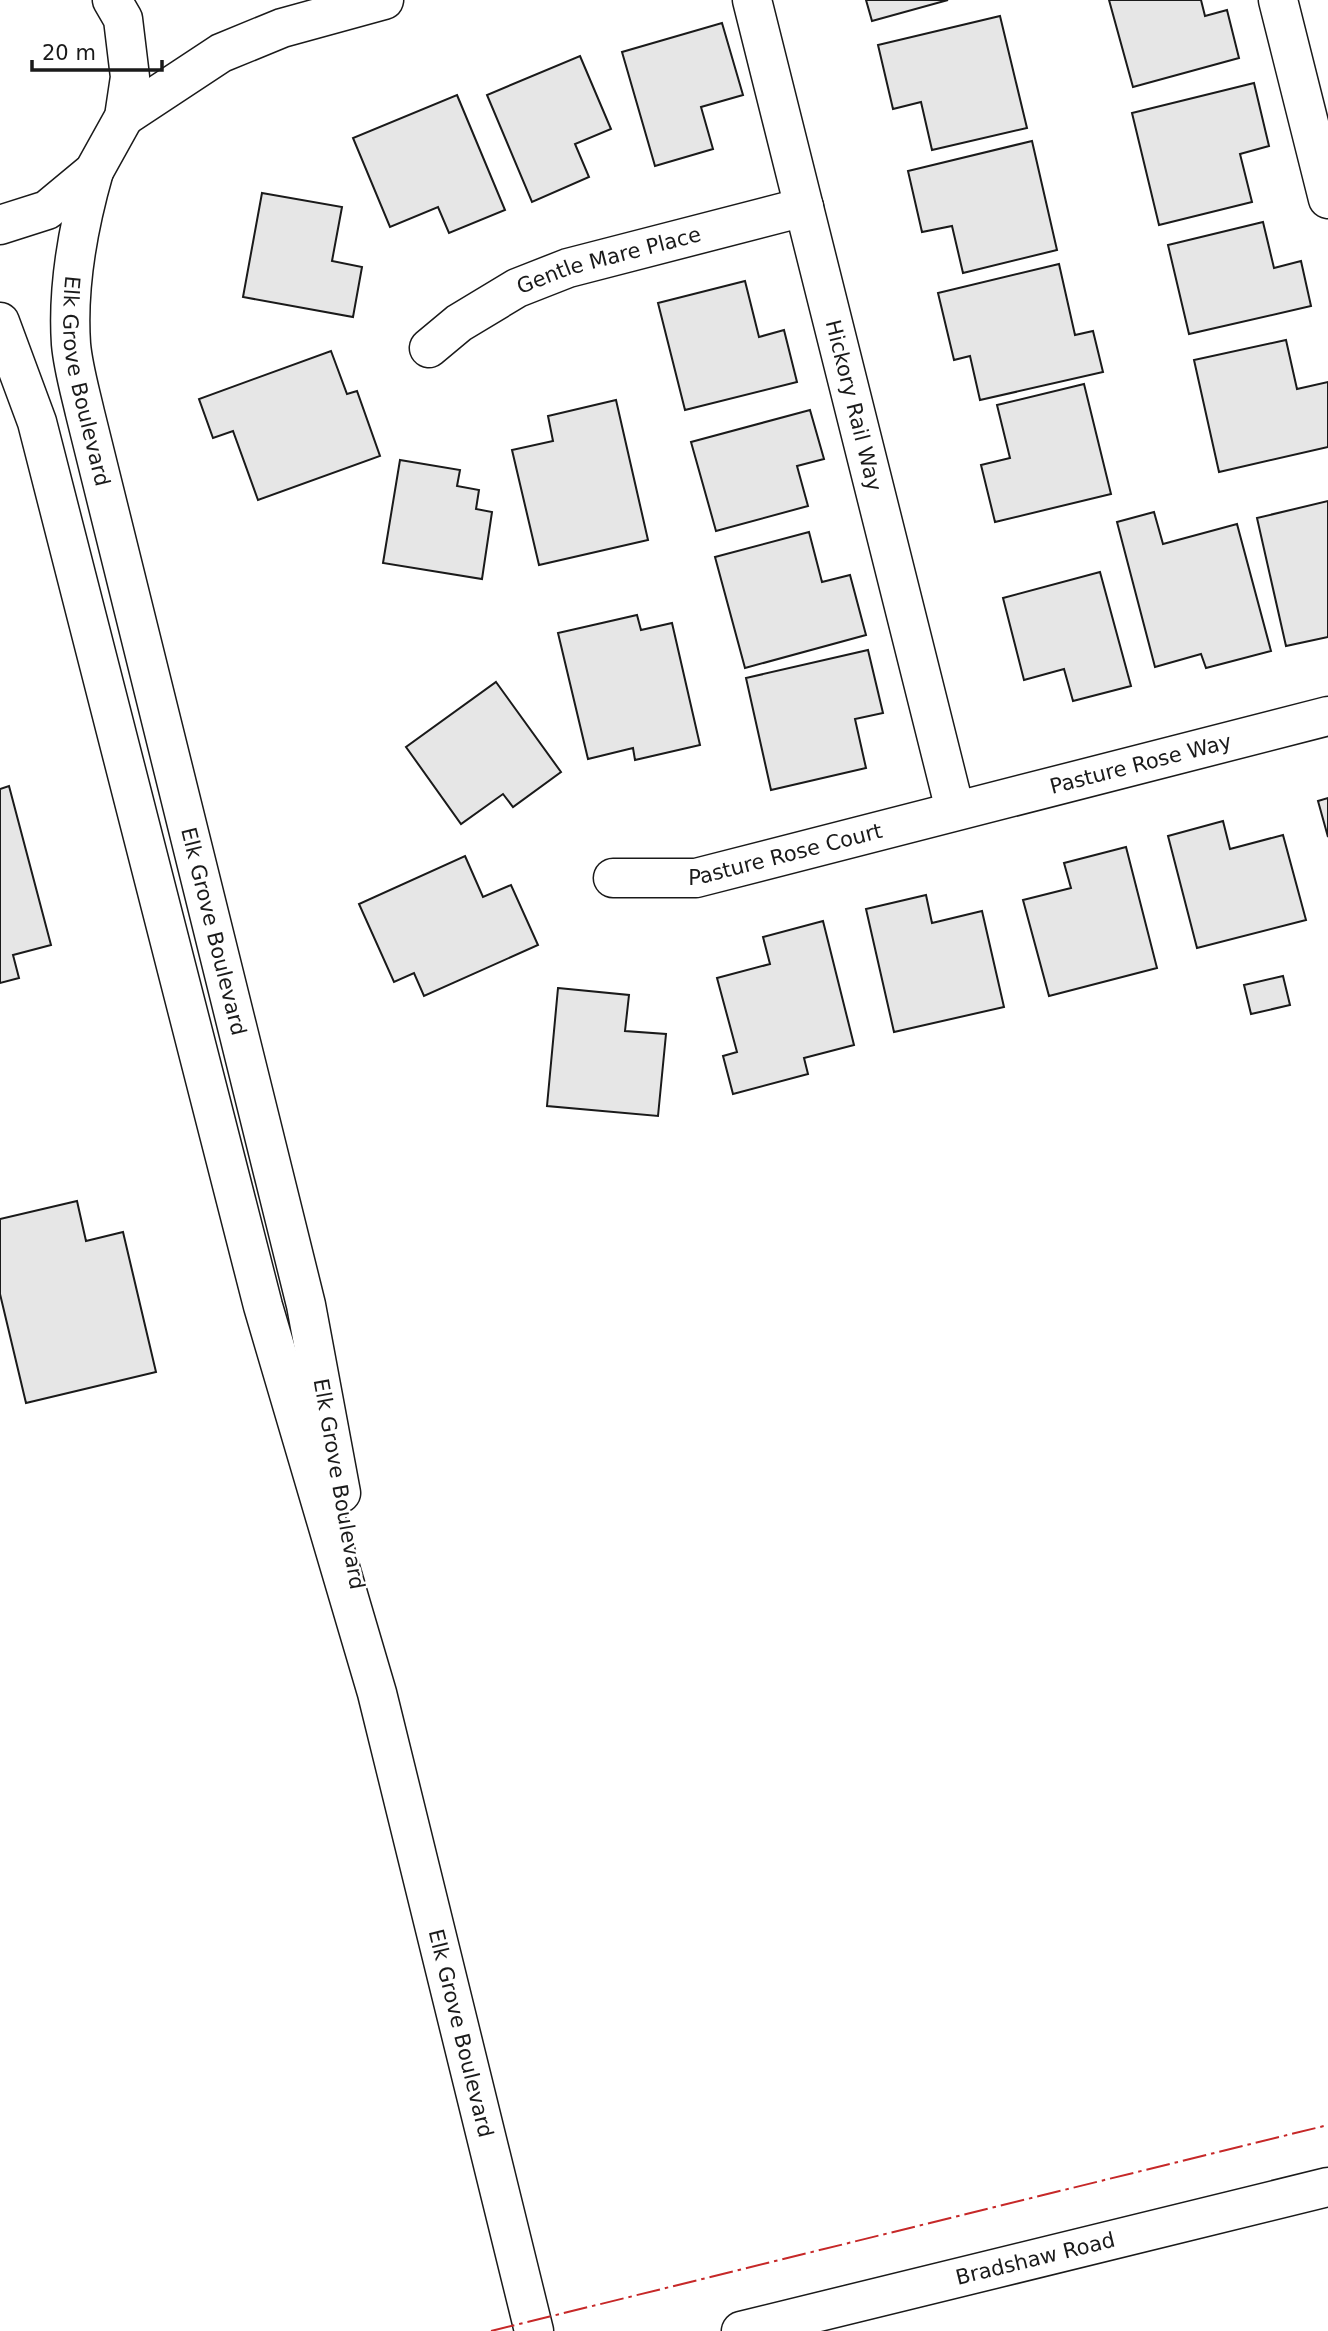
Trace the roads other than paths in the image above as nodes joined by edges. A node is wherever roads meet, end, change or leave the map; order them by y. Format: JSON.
{"nodes":[{"id":1,"x":112,"y":0,"type":"edge"},
{"id":2,"x":384,"y":0,"type":"edge"},
{"id":3,"x":752,"y":0,"type":"edge"},
{"id":4,"x":1278,"y":0,"type":"edge"},
{"id":5,"x":124,"y":117,"type":"junction"},
{"id":6,"x":94,"y":171,"type":"junction"},
{"id":7,"x":1327,"y":193,"type":"edge"},
{"id":8,"x":804,"y":207,"type":"junction"},
{"id":9,"x":0,"y":225,"type":"edge"},
{"id":10,"x":0,"y":322,"type":"edge"},
{"id":11,"x":429,"y":348,"type":"dead end"},
{"id":12,"x":1328,"y":716,"type":"edge"},
{"id":13,"x":955,"y":810,"type":"junction"},
{"id":14,"x":613,"y":878,"type":"dead end"},
{"id":15,"x":377,"y":1693,"type":"junction"},
{"id":16,"x":1328,"y":2187,"type":"edge"},
{"id":17,"x":534,"y":2331,"type":"edge"},
{"id":18,"x":741,"y":2331,"type":"edge"}],
"edges":[{"from":1,"to":5,"type":"main road"},
{"from":2,"to":5,"type":"main road"},
{"from":3,"to":8,"type":"main road","name":"Hickory Rail Way"},
{"from":4,"to":7,"type":"main road"},
{"from":5,"to":6,"type":"main road"},
{"from":6,"to":9,"type":"main road"},
{"from":6,"to":15,"type":"main road","name":"Elk Grove Boulevard"},
{"from":8,"to":11,"type":"main road","name":"Gentle Mare Place"},
{"from":8,"to":13,"type":"main road","name":"Hickory Rail Way"},
{"from":10,"to":15,"type":"main road","name":"Elk Grove Boulevard"},
{"from":12,"to":13,"type":"main road","name":"Pasture Rose Way"},
{"from":13,"to":14,"type":"main road","name":"Pasture Rose Court"},
{"from":15,"to":17,"type":"main road","name":"Elk Grove Boulevard"},
{"from":16,"to":18,"type":"main road","name":"Bradshaw Road"}]}
